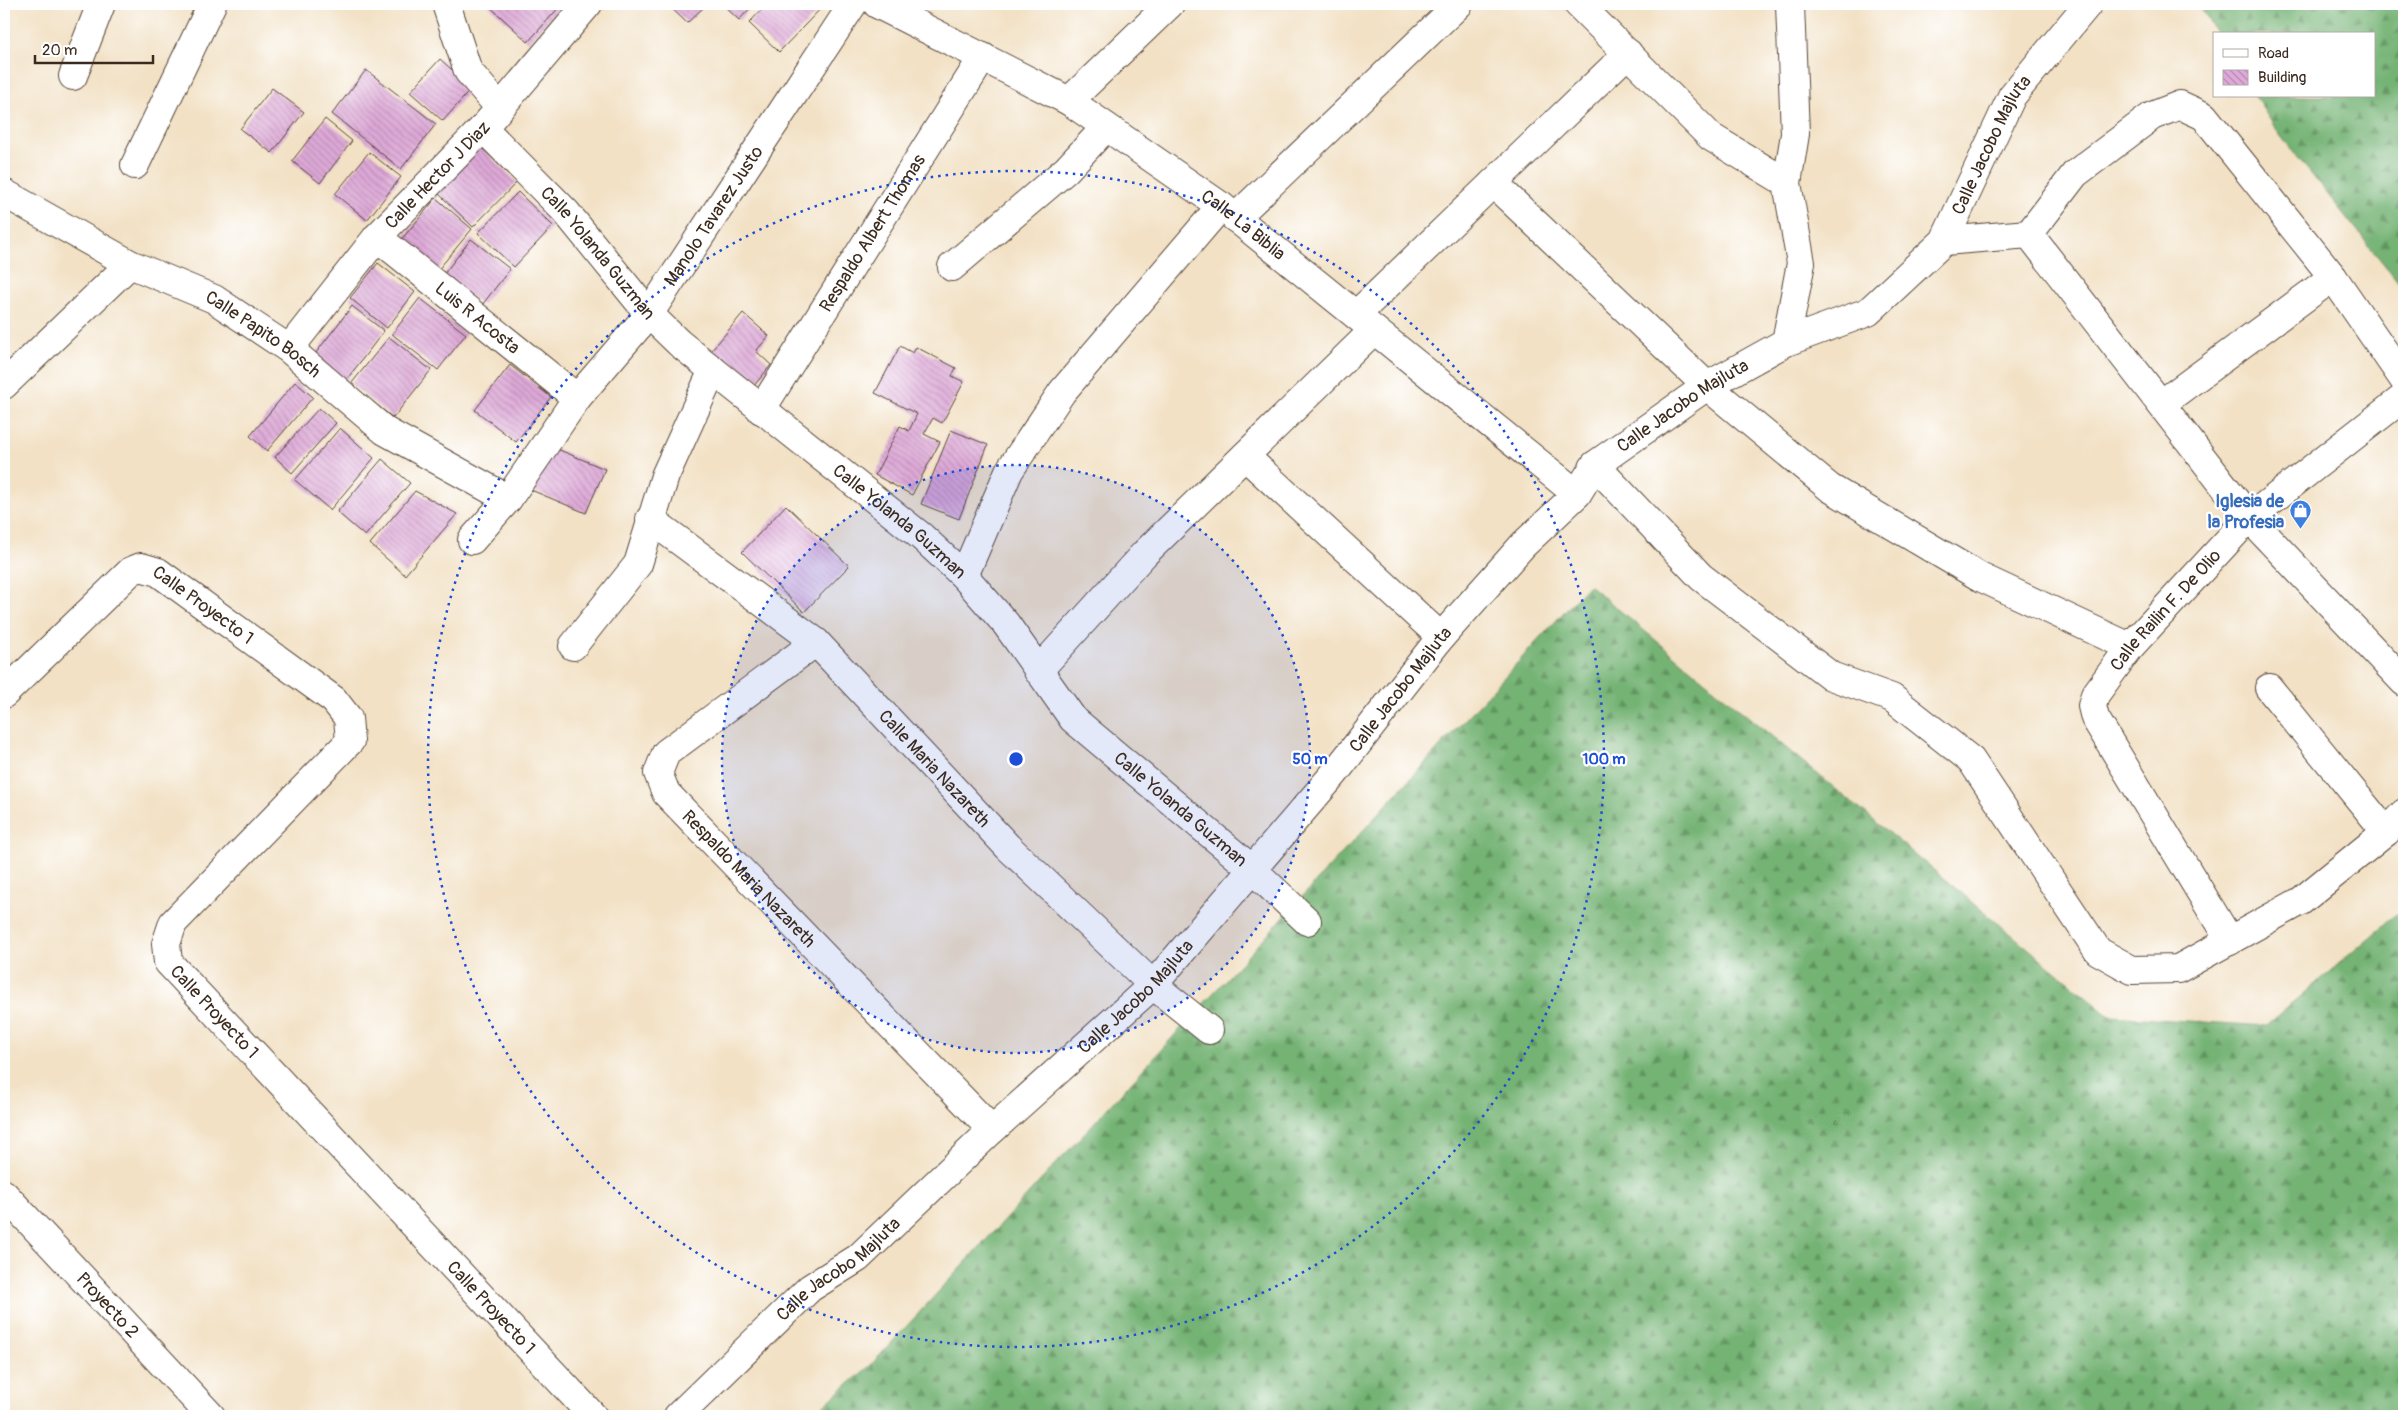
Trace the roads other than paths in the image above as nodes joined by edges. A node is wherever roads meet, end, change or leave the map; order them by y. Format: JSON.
{"nodes":[{"id":1,"x":101,"y":4,"type":"edge"},
{"id":2,"x":212,"y":4,"type":"edge"},
{"id":3,"x":446,"y":4,"type":"edge"},
{"id":4,"x":588,"y":4,"type":"edge"},
{"id":5,"x":853,"y":4,"type":"edge"},
{"id":6,"x":877,"y":4,"type":"edge"},
{"id":7,"x":1459,"y":4,"type":"edge"},
{"id":8,"x":1578,"y":4,"type":"edge"},
{"id":9,"x":2088,"y":4,"type":"edge"},
{"id":10,"x":1167,"y":5,"type":"edge"},
{"id":11,"x":1788,"y":6,"type":"edge"},
{"id":12,"x":1628,"y":53,"type":"junction"},
{"id":13,"x":983,"y":57,"type":"junction"},
{"id":14,"x":73,"y":76,"type":"dead end"},
{"id":15,"x":1069,"y":101,"type":"junction"},
{"id":16,"x":500,"y":108,"type":"junction"},
{"id":17,"x":1106,"y":127,"type":"junction"},
{"id":18,"x":482,"y":128,"type":"junction"},
{"id":19,"x":135,"y":165,"type":"dead end"},
{"id":20,"x":1492,"y":183,"type":"junction"},
{"id":21,"x":1787,"y":183,"type":"junction"},
{"id":22,"x":4,"y":193,"type":"edge"},
{"id":23,"x":1228,"y":212,"type":"junction"},
{"id":24,"x":2029,"y":234,"type":"junction"},
{"id":25,"x":377,"y":237,"type":"junction"},
{"id":26,"x":1944,"y":241,"type":"junction"},
{"id":27,"x":130,"y":264,"type":"junction"},
{"id":28,"x":952,"y":266,"type":"dead end"},
{"id":29,"x":2332,"y":277,"type":"junction"},
{"id":30,"x":649,"y":314,"type":"junction"},
{"id":31,"x":1365,"y":323,"type":"junction"},
{"id":32,"x":1786,"y":342,"type":"junction"},
{"id":33,"x":290,"y":349,"type":"junction"},
{"id":34,"x":713,"y":370,"type":"junction"},
{"id":35,"x":2404,"y":380,"type":"edge"},
{"id":36,"x":4,"y":385,"type":"edge"},
{"id":37,"x":1707,"y":386,"type":"junction"},
{"id":38,"x":2404,"y":397,"type":"edge"},
{"id":39,"x":577,"y":398,"type":"junction"},
{"id":40,"x":2161,"y":404,"type":"junction"},
{"id":41,"x":762,"y":410,"type":"junction"},
{"id":42,"x":1245,"y":456,"type":"junction"},
{"id":43,"x":1596,"y":465,"type":"junction"},
{"id":44,"x":1577,"y":494,"type":"junction"},
{"id":45,"x":508,"y":499,"type":"junction"},
{"id":46,"x":2249,"y":518,"type":"junction"},
{"id":47,"x":650,"y":519,"type":"junction"},
{"id":48,"x":472,"y":540,"type":"dead end"},
{"id":49,"x":964,"y":576,"type":"junction"},
{"id":50,"x":1441,"y":636,"type":"junction"},
{"id":51,"x":816,"y":642,"type":"junction"},
{"id":52,"x":573,"y":646,"type":"dead end"},
{"id":53,"x":2130,"y":647,"type":"junction"},
{"id":54,"x":1038,"y":672,"type":"junction"},
{"id":55,"x":2404,"y":682,"type":"edge"},
{"id":56,"x":2268,"y":688,"type":"dead end"},
{"id":57,"x":4,"y":694,"type":"edge"},
{"id":58,"x":2395,"y":823,"type":"edge"},
{"id":59,"x":1252,"y":870,"type":"junction"},
{"id":60,"x":1307,"y":921,"type":"dead end"},
{"id":61,"x":2230,"y":941,"type":"junction"},
{"id":62,"x":1153,"y":984,"type":"junction"},
{"id":63,"x":1208,"y":1030,"type":"dead end"},
{"id":64,"x":992,"y":1130,"type":"junction"},
{"id":65,"x":4,"y":1194,"type":"edge"},
{"id":66,"x":211,"y":1416,"type":"edge"},
{"id":67,"x":593,"y":1416,"type":"edge"},
{"id":68,"x":678,"y":1416,"type":"edge"}],
"edges":[{"from":1,"to":14,"type":"street"},
{"from":2,"to":19,"type":"street"},
{"from":3,"to":16,"type":"street"},
{"from":4,"to":16,"type":"street","name":"Calle Hector J Diaz"},
{"from":5,"to":30,"type":"street","name":"Manolo Tavarez Justo"},
{"from":6,"to":13,"type":"street","name":"Calle La Biblia"},
{"from":7,"to":23,"type":"street"},
{"from":8,"to":12,"type":"street"},
{"from":9,"to":26,"type":"street","name":"Calle Jacobo Majluta"},
{"from":10,"to":15,"type":"street"},
{"from":11,"to":21,"type":"street"},
{"from":12,"to":20,"type":"street"},
{"from":12,"to":21,"type":"street"},
{"from":13,"to":15,"type":"street","name":"Calle La Biblia"},
{"from":13,"to":41,"type":"street","name":"Respaldo Albert Thomas"},
{"from":15,"to":17,"type":"street","name":"Calle La Biblia"},
{"from":16,"to":18,"type":"street","name":"Calle Hector J Diaz"},
{"from":17,"to":23,"type":"street","name":"Calle La Biblia"},
{"from":17,"to":28,"type":"street"},
{"from":18,"to":25,"type":"street","name":"Calle Hector J Diaz"},
{"from":18,"to":30,"type":"street","name":"Calle Yolanda Guzman"},
{"from":20,"to":31,"type":"street"},
{"from":20,"to":37,"type":"street"},
{"from":21,"to":32,"type":"street"},
{"from":22,"to":27,"type":"street","name":"Calle Papito Bosch"},
{"from":23,"to":31,"type":"street","name":"Calle La Biblia"},
{"from":23,"to":49,"type":"street"},
{"from":24,"to":26,"type":"street"},
{"from":24,"to":29,"type":"street"},
{"from":24,"to":40,"type":"street"},
{"from":25,"to":33,"type":"street","name":"Calle Hector J Diaz"},
{"from":25,"to":39,"type":"street","name":"Luis R Acosta"},
{"from":26,"to":32,"type":"street","name":"Calle Jacobo Majluta"},
{"from":27,"to":33,"type":"street","name":"Calle Papito Bosch"},
{"from":27,"to":36,"type":"street"},
{"from":29,"to":35,"type":"street"},
{"from":29,"to":40,"type":"street"},
{"from":30,"to":34,"type":"street","name":"Calle Yolanda Guzman"},
{"from":30,"to":39,"type":"street","name":"Manolo Tavarez Justo"},
{"from":31,"to":42,"type":"street"},
{"from":31,"to":44,"type":"street","name":"Calle La Biblia"},
{"from":32,"to":37,"type":"street","name":"Calle Jacobo Majluta"},
{"from":33,"to":45,"type":"street","name":"Calle Papito Bosch"},
{"from":34,"to":41,"type":"street","name":"Calle Yolanda Guzman"},
{"from":34,"to":47,"type":"street"},
{"from":37,"to":43,"type":"street","name":"Calle Jacobo Majluta"},
{"from":37,"to":53,"type":"street"},
{"from":38,"to":46,"type":"street","name":"Calle Railin F. De Olio"},
{"from":39,"to":45,"type":"street","name":"Manolo Tavarez Justo"},
{"from":40,"to":46,"type":"street"},
{"from":41,"to":49,"type":"street","name":"Calle Yolanda Guzman"},
{"from":42,"to":50,"type":"street"},
{"from":42,"to":54,"type":"street"},
{"from":43,"to":44,"type":"street","name":"Calle Jacobo Majluta"},
{"from":43,"to":61,"type":"street"},
{"from":44,"to":50,"type":"street","name":"Calle Jacobo Majluta"},
{"from":45,"to":48,"type":"street","name":"Manolo Tavarez Justo"},
{"from":46,"to":53,"type":"street","name":"Calle Railin F. De Olio"},
{"from":46,"to":55,"type":"street"},
{"from":47,"to":51,"type":"street","name":"Calle Maria Nazareth"},
{"from":47,"to":52,"type":"street"},
{"from":49,"to":54,"type":"street","name":"Calle Yolanda Guzman"},
{"from":50,"to":59,"type":"street","name":"Calle Jacobo Majluta"},
{"from":51,"to":62,"type":"street","name":"Calle Maria Nazareth"},
{"from":51,"to":64,"type":"street","name":"Respaldo Maria Nazareth"},
{"from":53,"to":61,"type":"street","name":"Calle Railin F. De Olio"},
{"from":54,"to":59,"type":"street","name":"Calle Yolanda Guzman"},
{"from":56,"to":58,"type":"street"},
{"from":57,"to":67,"type":"street","name":"Calle Proyecto 1"},
{"from":58,"to":61,"type":"street"},
{"from":59,"to":60,"type":"street","name":"Calle Yolanda Guzman"},
{"from":59,"to":62,"type":"street","name":"Calle Jacobo Majluta"},
{"from":62,"to":63,"type":"street","name":"Calle Maria Nazareth"},
{"from":62,"to":64,"type":"street","name":"Calle Jacobo Majluta"},
{"from":64,"to":68,"type":"street","name":"Calle Jacobo Majluta"},
{"from":65,"to":66,"type":"street","name":"Proyecto 2"}]}
